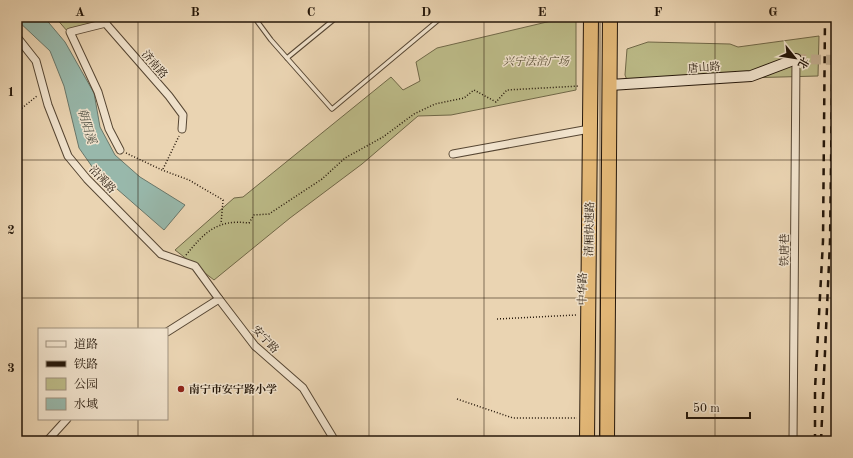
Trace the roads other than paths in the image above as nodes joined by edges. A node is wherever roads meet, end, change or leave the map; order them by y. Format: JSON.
{"nodes":[{"id":1,"x":100,"y":17,"type":"edge"},
{"id":2,"x":254,"y":17,"type":"edge"},
{"id":3,"x":337,"y":17,"type":"edge"},
{"id":4,"x":442,"y":17,"type":"edge"},
{"id":5,"x":585,"y":17,"type":"edge"},
{"id":6,"x":600,"y":18,"type":"edge"},
{"id":7,"x":106,"y":23,"type":"junction"},
{"id":8,"x":17,"y":37,"type":"edge"},
{"id":9,"x":287,"y":58,"type":"junction"},
{"id":10,"x":796,"y":59,"type":"joint"},
{"id":11,"x":610,"y":85,"type":"junction"},
{"id":12,"x":182,"y":129,"type":"road end"},
{"id":13,"x":584,"y":130,"type":"junction"},
{"id":14,"x":120,"y":150,"type":"road end"},
{"id":15,"x":453,"y":154,"type":"dead end"},
{"id":16,"x":219,"y":299,"type":"junction"},
{"id":17,"x":168,"y":331,"type":"edge"},
{"id":18,"x":66,"y":420,"type":"edge"},
{"id":19,"x":47,"y":441,"type":"edge"},
{"id":20,"x":335,"y":441,"type":"edge"},
{"id":21,"x":581,"y":441,"type":"edge"},
{"id":22,"x":587,"y":441,"type":"edge"},
{"id":23,"x":597,"y":441,"type":"edge"},
{"id":24,"x":607,"y":441,"type":"edge"},
{"id":25,"x":793,"y":441,"type":"edge"}],
"edges":[{"from":1,"to":7,"type":"street","name":"济南路"},
{"from":2,"to":9,"type":"lane"},
{"from":3,"to":9,"type":"lane"},
{"from":4,"to":9,"type":"lane"},
{"from":5,"to":13,"type":"highway","name":"中华路"},
{"from":6,"to":11,"type":"highway"},
{"from":6,"to":22,"type":"highway","name":"清厢快速路"},
{"from":6,"to":23,"type":"highway","name":"清厢快速路"},
{"from":7,"to":12,"type":"street","name":"济南路"},
{"from":7,"to":14,"type":"street"},
{"from":8,"to":16,"type":"street","name":"沿溪路"},
{"from":10,"to":11,"type":"street","name":"唐山路"},
{"from":10,"to":25,"type":"street","name":"铁唐巷"},
{"from":11,"to":24,"type":"highway"},
{"from":13,"to":15,"type":"street"},
{"from":13,"to":21,"type":"highway","name":"中华路"},
{"from":16,"to":17,"type":"street"},
{"from":16,"to":20,"type":"street","name":"安宁路"},
{"from":18,"to":19,"type":"street"}]}
